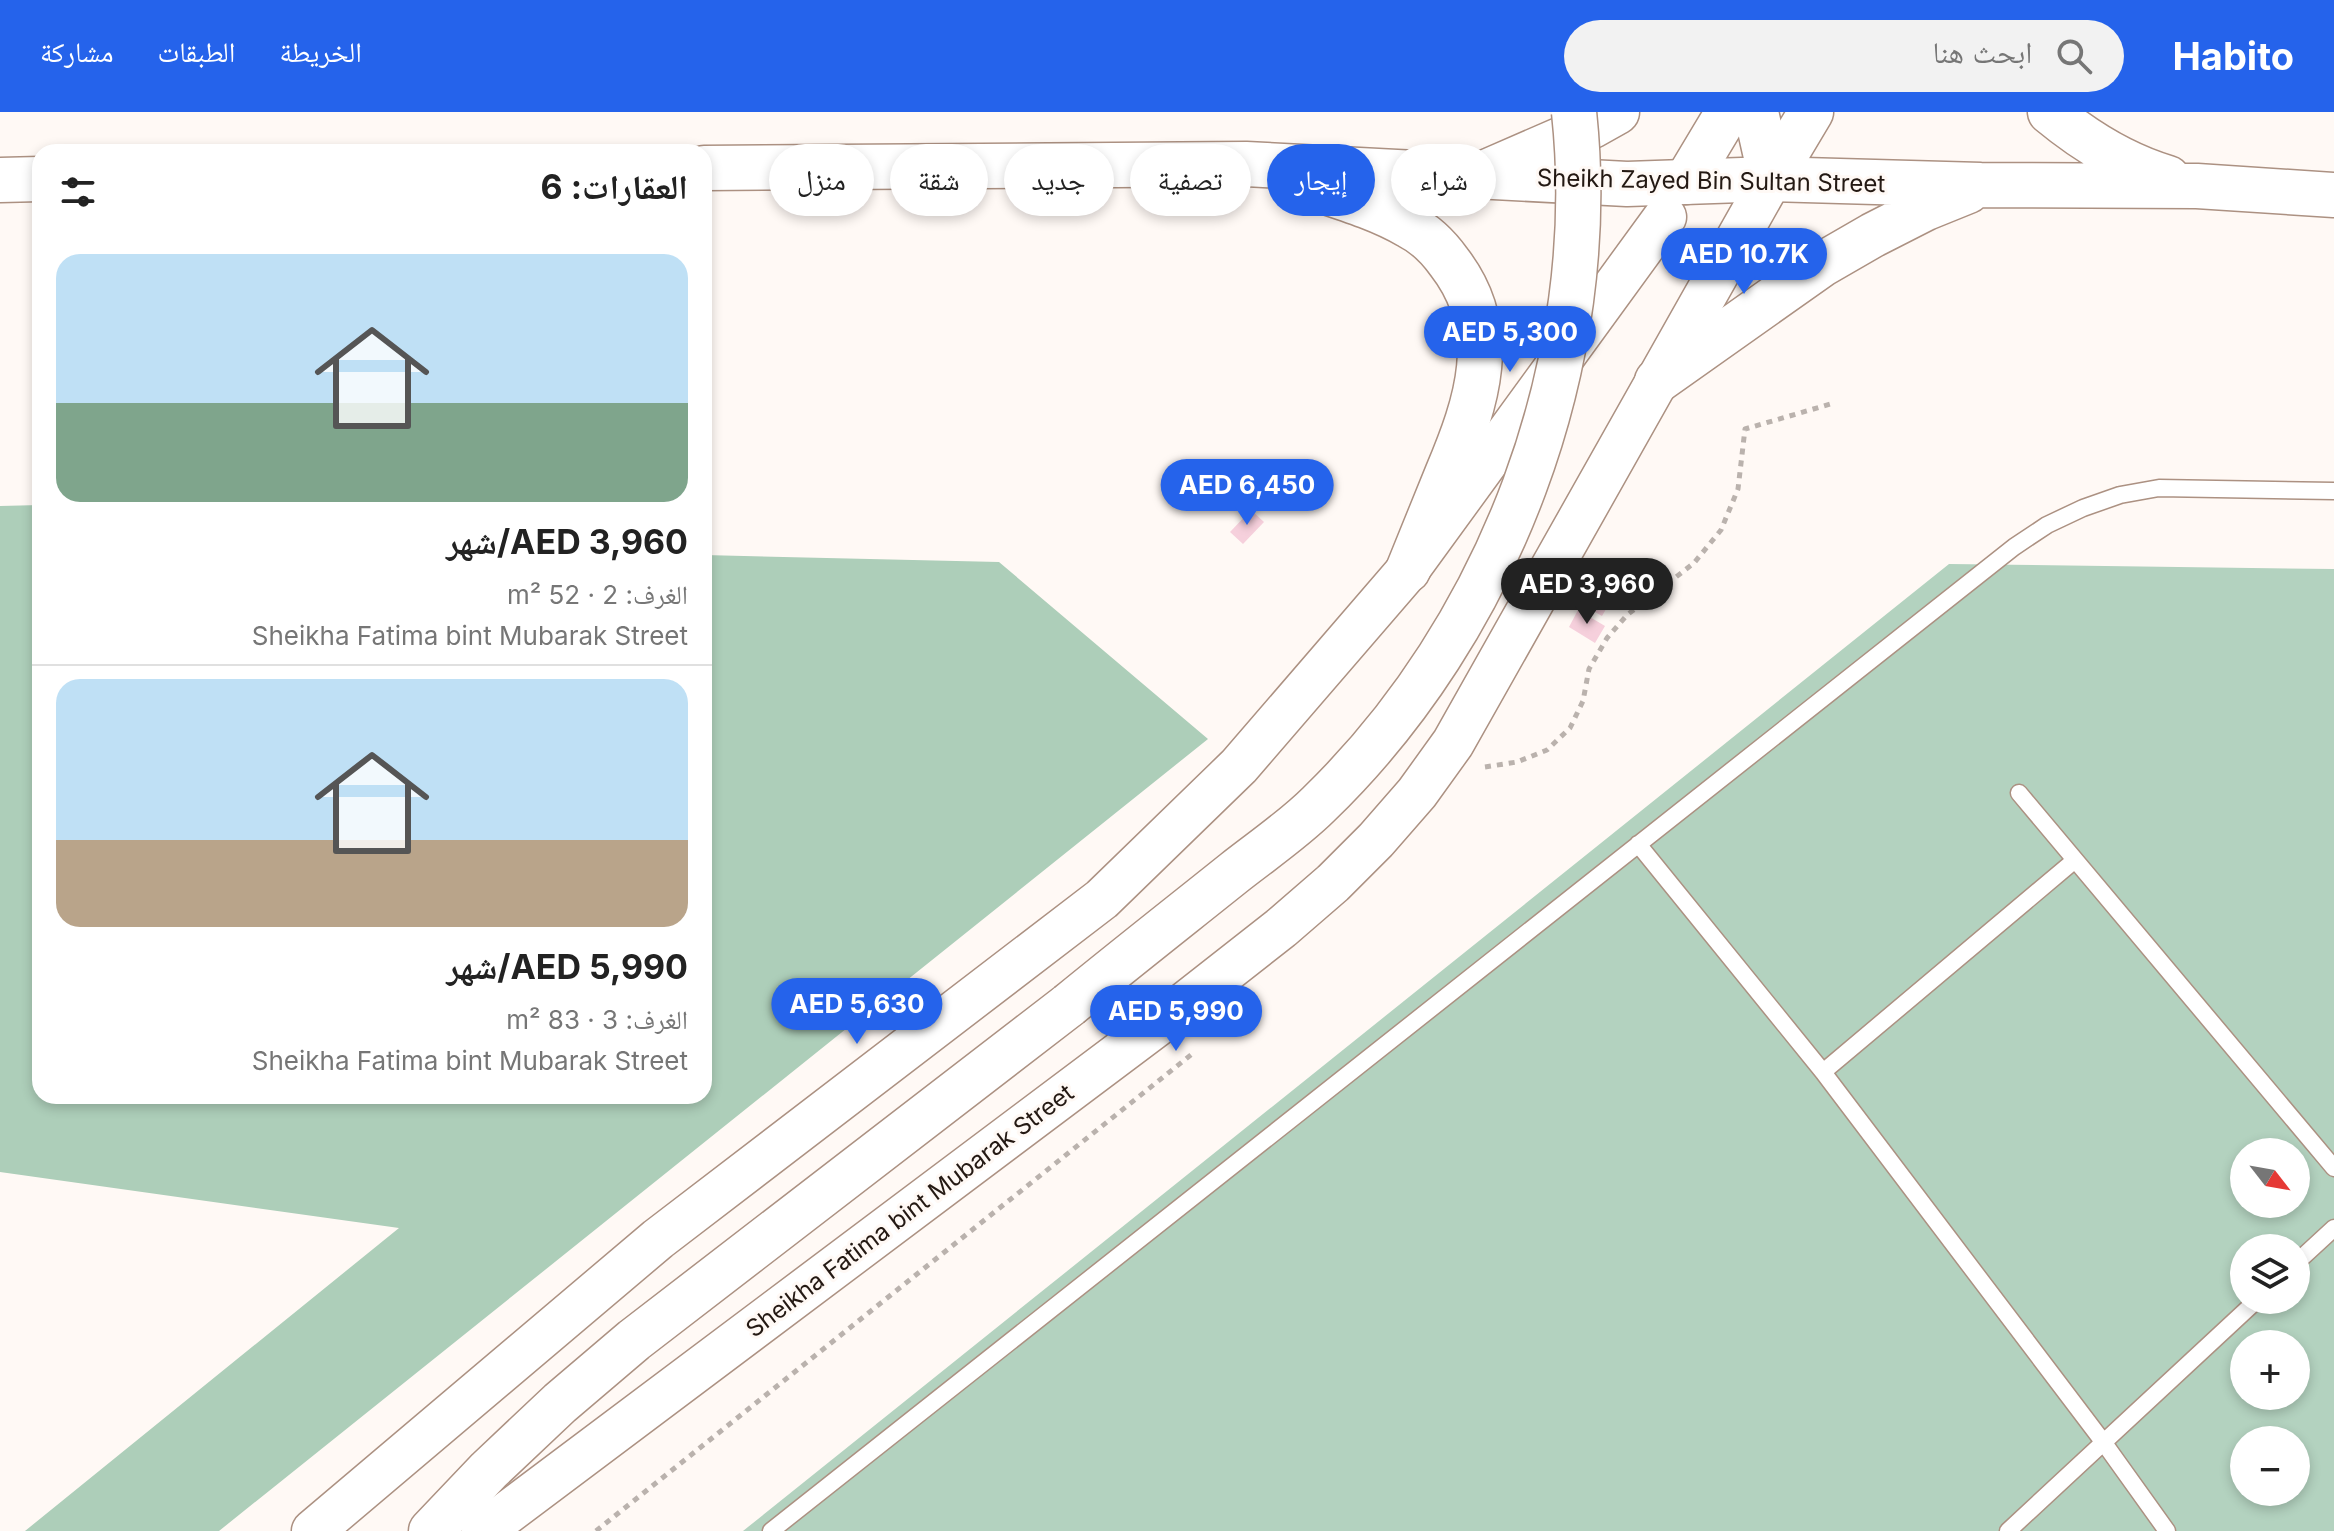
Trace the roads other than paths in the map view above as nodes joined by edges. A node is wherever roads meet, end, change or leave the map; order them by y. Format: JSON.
{"nodes":[{"id":1,"x":1574,"y":112,"type":"edge"},
{"id":2,"x":1617,"y":112,"type":"edge"},
{"id":3,"x":1728,"y":112,"type":"edge"},
{"id":4,"x":1756,"y":112,"type":"edge"},
{"id":5,"x":1811,"y":112,"type":"edge"},
{"id":6,"x":2050,"y":112,"type":"edge"},
{"id":7,"x":1251,"y":164,"type":"edge"},
{"id":8,"x":1130,"y":165,"type":"edge"},
{"id":9,"x":1251,"y":166,"type":"edge"},
{"id":10,"x":1496,"y":167,"type":"edge"},
{"id":11,"x":712,"y":168,"type":"edge"},
{"id":12,"x":1391,"y":171,"type":"edge"},
{"id":13,"x":1496,"y":176,"type":"edge"},
{"id":14,"x":32,"y":179,"type":"edge"},
{"id":15,"x":1771,"y":179,"type":"junction"},
{"id":16,"x":0,"y":180,"type":"edge"},
{"id":17,"x":1981,"y":185,"type":"junction"},
{"id":18,"x":2197,"y":186,"type":"junction"},
{"id":19,"x":2334,"y":195,"type":"edge"},
{"id":20,"x":1675,"y":199,"type":"junction"},
{"id":21,"x":1657,"y":381,"type":"junction"},
{"id":22,"x":2334,"y":491,"type":"edge"},
{"id":23,"x":1408,"y":570,"type":"junction"},
{"id":24,"x":2019,"y":793,"type":"dead end"},
{"id":25,"x":1638,"y":844,"type":"junction"},
{"id":26,"x":2075,"y":860,"type":"junction"},
{"id":27,"x":1823,"y":1072,"type":"junction"},
{"id":28,"x":2334,"y":1168,"type":"edge"},
{"id":29,"x":2334,"y":1228,"type":"edge"},
{"id":30,"x":2310,"y":1250,"type":"edge"},
{"id":31,"x":2242,"y":1314,"type":"edge"},
{"id":32,"x":2104,"y":1443,"type":"junction"},
{"id":33,"x":313,"y":1531,"type":"edge"},
{"id":34,"x":431,"y":1531,"type":"edge"},
{"id":35,"x":483,"y":1531,"type":"edge"},
{"id":36,"x":771,"y":1531,"type":"edge"},
{"id":37,"x":2008,"y":1531,"type":"edge"},
{"id":38,"x":2167,"y":1531,"type":"edge"}],
"edges":[{"from":1,"to":34,"type":"main road","bridge":true},
{"from":2,"to":10,"type":"main road"},
{"from":3,"to":20,"type":"main road"},
{"from":4,"to":15,"type":"main road"},
{"from":5,"to":15,"type":"main road","name":"Sheikha Fatima bint Mubarak Street"},
{"from":6,"to":18,"type":"main road"},
{"from":7,"to":12,"type":"main road","name":"Sheikh Zayed Bin Sultan Street"},
{"from":8,"to":11,"type":"main road","name":"Sheikh Zayed Bin Sultan Street"},
{"from":9,"to":23,"type":"main road"},
{"from":13,"to":20,"type":"main road","name":"Sheikh Zayed Bin Sultan Street"},
{"from":14,"to":16,"type":"main road"},
{"from":15,"to":17,"type":"main road","name":"Sheikh Zayed Bin Sultan Street"},
{"from":15,"to":20,"type":"main road","name":"Sheikh Zayed Bin Sultan Street"},
{"from":15,"to":21,"type":"street","name":"Sheikha Fatima bint Mubarak Street"},
{"from":17,"to":18,"type":"main road","name":"Sheikh Zayed Bin Sultan Street"},
{"from":17,"to":21,"type":"main road"},
{"from":18,"to":19,"type":"main road","name":"Sheikh Zayed Bin Sultan Street"},
{"from":20,"to":23,"type":"street"},
{"from":21,"to":35,"type":"street","name":"Sheikha Fatima bint Mubarak Street"},
{"from":22,"to":25,"type":"lane"},
{"from":23,"to":33,"type":"street"},
{"from":24,"to":26,"type":"lane"},
{"from":25,"to":27,"type":"lane"},
{"from":25,"to":36,"type":"lane"},
{"from":26,"to":27,"type":"lane"},
{"from":26,"to":28,"type":"lane"},
{"from":27,"to":32,"type":"lane"},
{"from":29,"to":30,"type":"lane"},
{"from":31,"to":32,"type":"lane"},
{"from":32,"to":37,"type":"lane"},
{"from":32,"to":38,"type":"lane"}]}
